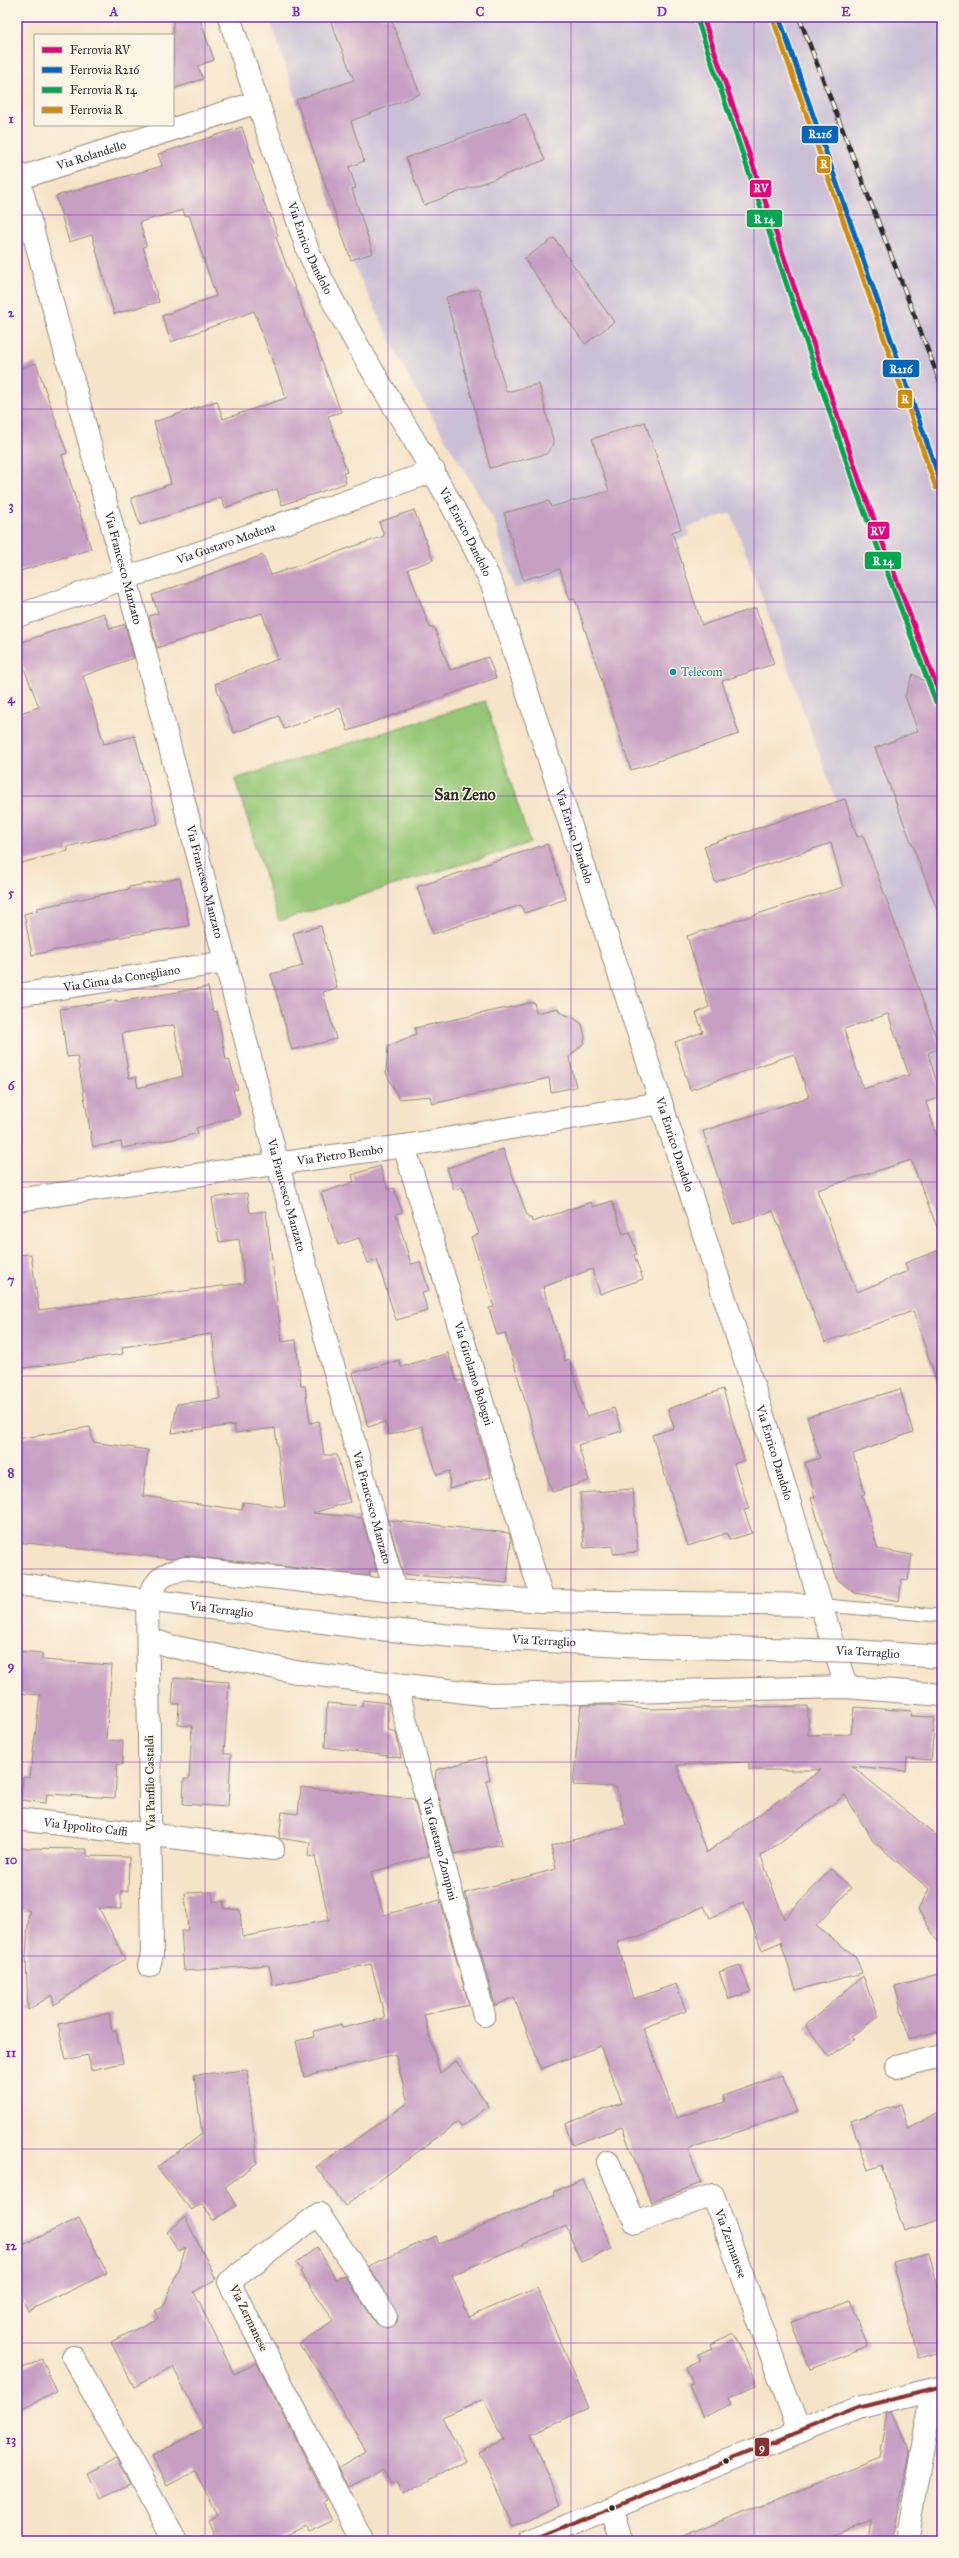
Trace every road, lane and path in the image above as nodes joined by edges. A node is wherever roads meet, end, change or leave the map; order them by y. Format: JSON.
{"nodes":[{"id":1,"x":229,"y":17,"type":"edge"},
{"id":2,"x":258,"y":102,"type":"junction"},
{"id":3,"x":18,"y":177,"type":"edge"},
{"id":4,"x":434,"y":471,"type":"junction"},
{"id":5,"x":126,"y":578,"type":"junction"},
{"id":6,"x":17,"y":616,"type":"edge"},
{"id":7,"x":226,"y":962,"type":"junction"},
{"id":8,"x":17,"y":995,"type":"edge"},
{"id":9,"x":661,"y":1103,"type":"junction"},
{"id":10,"x":404,"y":1146,"type":"junction"},
{"id":11,"x":278,"y":1165,"type":"junction"},
{"id":12,"x":17,"y":1200,"type":"edge"},
{"id":13,"x":17,"y":1584,"type":"edge"},
{"id":14,"x":395,"y":1591,"type":"junction"},
{"id":15,"x":147,"y":1600,"type":"junction"},
{"id":16,"x":543,"y":1601,"type":"junction"},
{"id":17,"x":822,"y":1605,"type":"junction"},
{"id":18,"x":942,"y":1616,"type":"edge"},
{"id":19,"x":148,"y":1638,"type":"junction"},
{"id":20,"x":942,"y":1657,"type":"edge"},
{"id":21,"x":396,"y":1684,"type":"junction"},
{"id":22,"x":846,"y":1687,"type":"junction"},
{"id":23,"x":942,"y":1695,"type":"edge"},
{"id":24,"x":17,"y":1819,"type":"edge"},
{"id":25,"x":150,"y":1834,"type":"junction"},
{"id":26,"x":273,"y":1849,"type":"dead end"},
{"id":27,"x":149,"y":1966,"type":"dead end"},
{"id":28,"x":484,"y":2015,"type":"dead end"},
{"id":29,"x":942,"y":2056,"type":"edge"},
{"id":30,"x":896,"y":2067,"type":"dead end"},
{"id":31,"x":608,"y":2162,"type":"dead end"},
{"id":32,"x":386,"y":2316,"type":"dead end"},
{"id":33,"x":73,"y":2356,"type":"dead end"},
{"id":34,"x":937,"y":2388,"type":"edge"},
{"id":35,"x":799,"y":2431,"type":"junction"},
{"id":36,"x":611,"y":2509,"type":"junction"},
{"id":37,"x":176,"y":2541,"type":"edge"},
{"id":38,"x":363,"y":2541,"type":"edge"},
{"id":39,"x":530,"y":2541,"type":"edge"},
{"id":40,"x":622,"y":2541,"type":"edge"},
{"id":41,"x":906,"y":2541,"type":"edge"}],
"edges":[{"from":1,"to":2,"type":"street","name":"Via Enrico Dandolo"},
{"from":2,"to":3,"type":"street","name":"Via Rolandello"},
{"from":2,"to":4,"type":"street","name":"Via Enrico Dandolo"},
{"from":3,"to":5,"type":"street","name":"Via Francesco Manzato"},
{"from":4,"to":5,"type":"street","name":"Via Gustavo Modena"},
{"from":4,"to":9,"type":"street","name":"Via Enrico Dandolo"},
{"from":5,"to":6,"type":"street","name":"Via Gustavo Modena"},
{"from":5,"to":7,"type":"street","name":"Via Francesco Manzato"},
{"from":7,"to":8,"type":"street","name":"Via Cima da Conegliano"},
{"from":7,"to":11,"type":"street","name":"Via Francesco Manzato"},
{"from":9,"to":10,"type":"street","name":"Via Pietro Bembo"},
{"from":9,"to":17,"type":"street","name":"Via Enrico Dandolo"},
{"from":10,"to":11,"type":"street","name":"Via Pietro Bembo"},
{"from":10,"to":16,"type":"street","name":"Via Girolamo Bologni"},
{"from":11,"to":12,"type":"street","name":"Via Pietro Bembo"},
{"from":11,"to":14,"type":"street","name":"Via Francesco Manzato"},
{"from":13,"to":15,"type":"street","name":"Via Terraglio"},
{"from":14,"to":15,"type":"street"},
{"from":14,"to":16,"type":"street"},
{"from":15,"to":19,"type":"street","name":"Via Panfilo Castaldi"},
{"from":15,"to":20,"type":"street","name":"Via Terraglio","bridge":true},
{"from":16,"to":17,"type":"street"},
{"from":17,"to":18,"type":"lane"},
{"from":17,"to":22,"type":"street","name":"Via Enrico Dandolo"},
{"from":19,"to":21,"type":"street"},
{"from":19,"to":25,"type":"street","name":"Via Panfilo Castaldi"},
{"from":21,"to":22,"type":"street"},
{"from":21,"to":28,"type":"street","name":"Via Gaetano Zompini"},
{"from":22,"to":23,"type":"street"},
{"from":24,"to":25,"type":"street","name":"Via Ippolito Caffi"},
{"from":25,"to":26,"type":"street","name":"Via Ippolito Caffi"},
{"from":25,"to":27,"type":"street","name":"Via Panfilo Castaldi"},
{"from":29,"to":30,"type":"street"},
{"from":31,"to":35,"type":"street","name":"Via Zermanese"},
{"from":32,"to":38,"type":"street","name":"Via Zermanese"},
{"from":33,"to":37,"type":"street"},
{"from":34,"to":35,"type":"street"},
{"from":34,"to":41,"type":"street"},
{"from":35,"to":36,"type":"street"},
{"from":36,"to":39,"type":"street"},
{"from":36,"to":40,"type":"street"}]}
